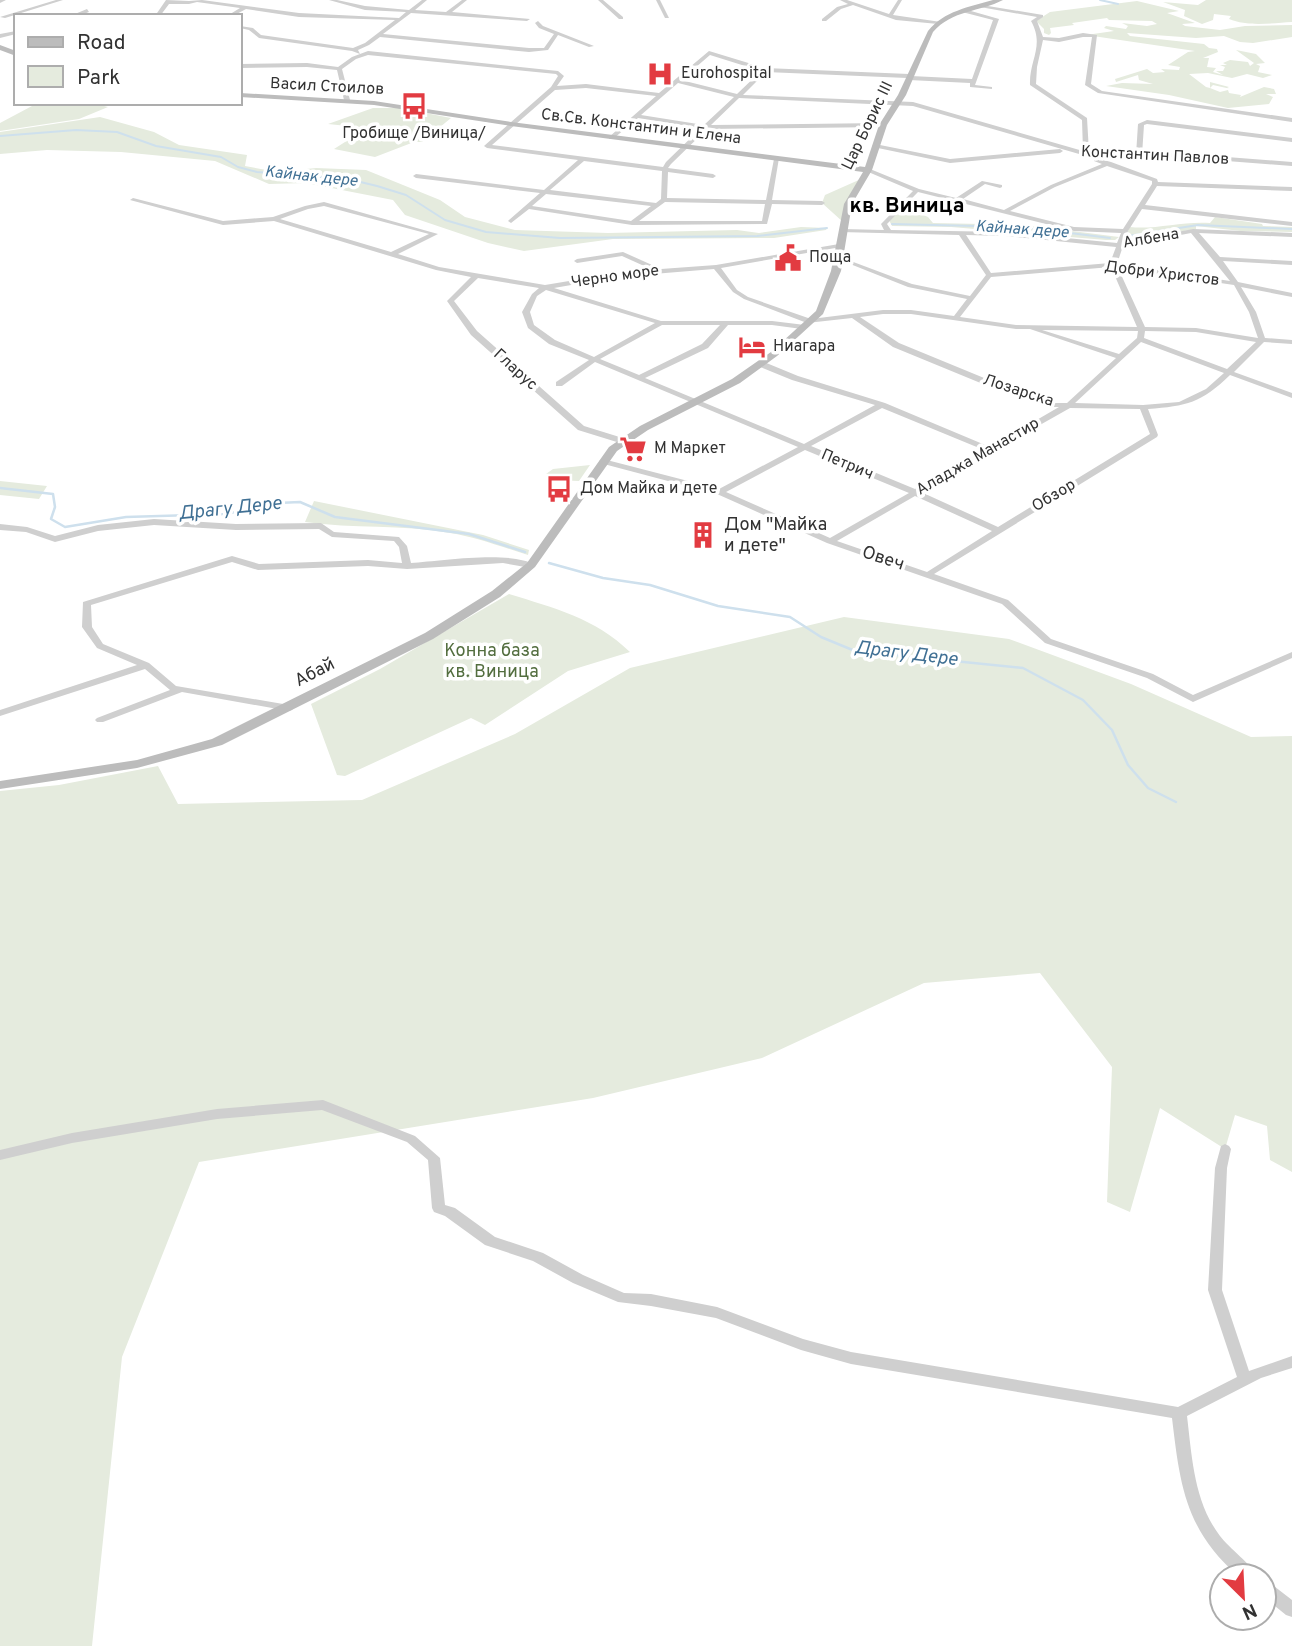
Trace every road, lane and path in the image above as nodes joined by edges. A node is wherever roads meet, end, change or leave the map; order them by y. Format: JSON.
{"nodes":[{"id":1,"x":61,"y":0,"type":"edge"},
{"id":2,"x":198,"y":0,"type":"edge"},
{"id":3,"x":425,"y":0,"type":"edge"},
{"id":4,"x":465,"y":0,"type":"edge"},
{"id":5,"x":600,"y":0,"type":"edge"},
{"id":6,"x":658,"y":0,"type":"edge"},
{"id":7,"x":842,"y":0,"type":"edge"},
{"id":8,"x":900,"y":0,"type":"edge"},
{"id":9,"x":1000,"y":0,"type":"edge"},
{"id":10,"x":168,"y":1,"type":"edge"},
{"id":11,"x":335,"y":1,"type":"edge"},
{"id":12,"x":853,"y":4,"type":"junction"},
{"id":13,"x":982,"y":6,"type":"junction"},
{"id":14,"x":247,"y":7,"type":"junction"},
{"id":15,"x":87,"y":11,"type":"dead end"},
{"id":16,"x":410,"y":11,"type":"junction"},
{"id":17,"x":964,"y":11,"type":"junction"},
{"id":18,"x":78,"y":14,"type":"edge"},
{"id":19,"x":233,"y":14,"type":"edge"},
{"id":20,"x":447,"y":14,"type":"junction"},
{"id":21,"x":890,"y":16,"type":"junction"},
{"id":22,"x":1,"y":17,"type":"edge"},
{"id":23,"x":667,"y":17,"type":"dead end"},
{"id":24,"x":621,"y":18,"type":"dead end"},
{"id":25,"x":398,"y":19,"type":"junction"},
{"id":26,"x":527,"y":19,"type":"dead end"},
{"id":27,"x":824,"y":20,"type":"dead end"},
{"id":28,"x":938,"y":22,"type":"junction"},
{"id":29,"x":538,"y":23,"type":"dead end"},
{"id":30,"x":242,"y":27,"type":"edge"},
{"id":31,"x":557,"y":33,"type":"junction"},
{"id":32,"x":377,"y":35,"type":"junction"},
{"id":33,"x":1042,"y":38,"type":"junction"},
{"id":34,"x":591,"y":46,"type":"dead end"},
{"id":35,"x":357,"y":53,"type":"junction"},
{"id":36,"x":242,"y":66,"type":"edge"},
{"id":37,"x":339,"y":69,"type":"junction"},
{"id":38,"x":765,"y":70,"type":"junction"},
{"id":39,"x":909,"y":77,"type":"junction"},
{"id":40,"x":676,"y":81,"type":"junction"},
{"id":41,"x":973,"y":82,"type":"junction"},
{"id":42,"x":554,"y":88,"type":"junction"},
{"id":43,"x":990,"y":88,"type":"dead end"},
{"id":44,"x":242,"y":95,"type":"edge"},
{"id":45,"x":660,"y":95,"type":"junction"},
{"id":46,"x":738,"y":96,"type":"junction"},
{"id":47,"x":347,"y":100,"type":"junction"},
{"id":48,"x":899,"y":102,"type":"junction"},
{"id":49,"x":412,"y":108,"type":"joint"},
{"id":50,"x":637,"y":116,"type":"junction"},
{"id":51,"x":1292,"y":120,"type":"edge"},
{"id":52,"x":511,"y":124,"type":"junction"},
{"id":53,"x":883,"y":125,"type":"junction"},
{"id":54,"x":706,"y":127,"type":"junction"},
{"id":55,"x":611,"y":138,"type":"junction"},
{"id":56,"x":1292,"y":140,"type":"edge"},
{"id":57,"x":875,"y":146,"type":"junction"},
{"id":58,"x":684,"y":147,"type":"junction"},
{"id":59,"x":1066,"y":150,"type":"junction"},
{"id":60,"x":1086,"y":154,"type":"junction"},
{"id":61,"x":1115,"y":157,"type":"junction"},
{"id":62,"x":1139,"y":157,"type":"junction"},
{"id":63,"x":584,"y":158,"type":"junction"},
{"id":64,"x":777,"y":159,"type":"junction"},
{"id":65,"x":1108,"y":164,"type":"junction"},
{"id":66,"x":1292,"y":164,"type":"edge"},
{"id":67,"x":665,"y":169,"type":"junction"},
{"id":68,"x":868,"y":170,"type":"junction"},
{"id":69,"x":416,"y":176,"type":"dead end"},
{"id":70,"x":713,"y":176,"type":"dead end"},
{"id":71,"x":1155,"y":184,"type":"junction"},
{"id":72,"x":1000,"y":186,"type":"dead end"},
{"id":73,"x":548,"y":190,"type":"junction"},
{"id":74,"x":917,"y":190,"type":"junction"},
{"id":75,"x":1292,"y":190,"type":"edge"},
{"id":76,"x":133,"y":200,"type":"dead end"},
{"id":77,"x":664,"y":200,"type":"junction"},
{"id":78,"x":956,"y":201,"type":"junction"},
{"id":79,"x":822,"y":203,"type":"dead end"},
{"id":80,"x":768,"y":204,"type":"junction"},
{"id":81,"x":656,"y":205,"type":"junction"},
{"id":82,"x":527,"y":207,"type":"junction"},
{"id":83,"x":1142,"y":207,"type":"junction"},
{"id":84,"x":1004,"y":212,"type":"junction"},
{"id":85,"x":274,"y":219,"type":"junction"},
{"id":86,"x":511,"y":220,"type":"dead end"},
{"id":87,"x":632,"y":223,"type":"junction"},
{"id":88,"x":1292,"y":224,"type":"edge"},
{"id":89,"x":887,"y":227,"type":"junction"},
{"id":90,"x":842,"y":231,"type":"junction"},
{"id":91,"x":1193,"y":231,"type":"junction"},
{"id":92,"x":961,"y":233,"type":"junction"},
{"id":93,"x":1292,"y":235,"type":"edge"},
{"id":94,"x":1122,"y":238,"type":"junction"},
{"id":95,"x":839,"y":246,"type":"junction"},
{"id":96,"x":392,"y":254,"type":"junction"},
{"id":97,"x":838,"y":258,"type":"junction"},
{"id":98,"x":1220,"y":259,"type":"junction"},
{"id":99,"x":577,"y":261,"type":"dead end"},
{"id":100,"x":1292,"y":263,"type":"edge"},
{"id":101,"x":1113,"y":265,"type":"junction"},
{"id":102,"x":716,"y":267,"type":"junction"},
{"id":103,"x":658,"y":270,"type":"junction"},
{"id":104,"x":477,"y":275,"type":"junction"},
{"id":105,"x":989,"y":275,"type":"junction"},
{"id":106,"x":1233,"y":283,"type":"junction"},
{"id":107,"x":545,"y":287,"type":"junction"},
{"id":108,"x":1292,"y":295,"type":"edge"},
{"id":109,"x":971,"y":298,"type":"junction"},
{"id":110,"x":855,"y":317,"type":"junction"},
{"id":111,"x":956,"y":318,"type":"junction"},
{"id":112,"x":661,"y":323,"type":"junction"},
{"id":113,"x":724,"y":324,"type":"junction"},
{"id":114,"x":806,"y":324,"type":"junction"},
{"id":115,"x":1033,"y":328,"type":"junction"},
{"id":116,"x":1142,"y":328,"type":"junction"},
{"id":117,"x":1140,"y":339,"type":"junction"},
{"id":118,"x":1262,"y":340,"type":"junction"},
{"id":119,"x":1292,"y":342,"type":"edge"},
{"id":120,"x":1121,"y":357,"type":"junction"},
{"id":121,"x":595,"y":359,"type":"junction"},
{"id":122,"x":761,"y":363,"type":"junction"},
{"id":123,"x":1229,"y":373,"type":"junction"},
{"id":124,"x":639,"y":378,"type":"junction"},
{"id":125,"x":559,"y":384,"type":"dead end"},
{"id":126,"x":1292,"y":396,"type":"edge"},
{"id":127,"x":696,"y":403,"type":"junction"},
{"id":128,"x":882,"y":405,"type":"junction"},
{"id":129,"x":1069,"y":405,"type":"junction"},
{"id":130,"x":1143,"y":407,"type":"junction"},
{"id":131,"x":623,"y":441,"type":"junction"},
{"id":132,"x":806,"y":447,"type":"junction"},
{"id":133,"x":991,"y":450,"type":"junction"},
{"id":134,"x":603,"y":461,"type":"junction"},
{"id":135,"x":587,"y":485,"type":"joint"},
{"id":136,"x":720,"y":492,"type":"junction"},
{"id":137,"x":916,"y":494,"type":"junction"},
{"id":138,"x":0,"y":527,"type":"edge"},
{"id":139,"x":997,"y":530,"type":"junction"},
{"id":140,"x":830,"y":541,"type":"junction"},
{"id":141,"x":531,"y":565,"type":"junction"},
{"id":142,"x":407,"y":566,"type":"junction"},
{"id":143,"x":929,"y":574,"type":"junction"},
{"id":144,"x":1292,"y":655,"type":"edge"},
{"id":145,"x":146,"y":665,"type":"junction"},
{"id":146,"x":180,"y":690,"type":"junction"},
{"id":147,"x":289,"y":708,"type":"junction"},
{"id":148,"x":0,"y":713,"type":"edge"},
{"id":149,"x":100,"y":720,"type":"dead end"},
{"id":150,"x":0,"y":785,"type":"edge"},
{"id":151,"x":1225,"y":1149,"type":"dead end"},
{"id":152,"x":0,"y":1155,"type":"edge"},
{"id":153,"x":1292,"y":1362,"type":"edge"},
{"id":154,"x":1245,"y":1380,"type":"junction"},
{"id":155,"x":1179,"y":1413,"type":"junction"},
{"id":156,"x":1234,"y":1562,"type":"edge"},
{"id":157,"x":1278,"y":1599,"type":"edge"},
{"id":158,"x":1292,"y":1610,"type":"edge"}],
"edges":[{"from":1,"to":22,"type":"street"},
{"from":2,"to":10,"type":"street"},
{"from":2,"to":14,"type":"street"},
{"from":3,"to":16,"type":"street"},
{"from":4,"to":20,"type":"street"},
{"from":5,"to":24,"type":"street"},
{"from":6,"to":23,"type":"street"},
{"from":7,"to":12,"type":"street"},
{"from":8,"to":21,"type":"street"},
{"from":9,"to":13,"type":"street"},
{"from":11,"to":16,"type":"street"},
{"from":12,"to":21,"type":"street"},
{"from":12,"to":27,"type":"street"},
{"from":13,"to":17,"type":"street"},
{"from":13,"to":33,"type":"street"},
{"from":14,"to":19,"type":"street"},
{"from":14,"to":25,"type":"street"},
{"from":15,"to":18,"type":"street"},
{"from":16,"to":20,"type":"street"},
{"from":16,"to":25,"type":"street"},
{"from":17,"to":28,"type":"street"},
{"from":17,"to":41,"type":"street"},
{"from":20,"to":26,"type":"street"},
{"from":21,"to":28,"type":"street"},
{"from":25,"to":32,"type":"street"},
{"from":28,"to":39,"type":"street","name":"Цар Борис III"},
{"from":29,"to":31,"type":"street"},
{"from":30,"to":35,"type":"street"},
{"from":31,"to":32,"type":"street"},
{"from":31,"to":34,"type":"street"},
{"from":32,"to":35,"type":"street"},
{"from":33,"to":51,"type":"street"},
{"from":33,"to":60,"type":"street"},
{"from":35,"to":37,"type":"street"},
{"from":35,"to":42,"type":"street"},
{"from":36,"to":37,"type":"street"},
{"from":37,"to":47,"type":"street"},
{"from":38,"to":39,"type":"street"},
{"from":38,"to":40,"type":"street"},
{"from":38,"to":46,"type":"street"},
{"from":39,"to":41,"type":"street"},
{"from":39,"to":48,"type":"street","name":"Цар Борис III"},
{"from":40,"to":45,"type":"street"},
{"from":40,"to":46,"type":"street","name":"Константин Павлов"},
{"from":41,"to":43,"type":"street"},
{"from":42,"to":45,"type":"street"},
{"from":42,"to":52,"type":"street"},
{"from":44,"to":47,"type":"street","name":"Васил Стоилов"},
{"from":45,"to":50,"type":"street"},
{"from":46,"to":48,"type":"street","name":"Константин Павлов"},
{"from":46,"to":54,"type":"street"},
{"from":47,"to":49,"type":"street","name":"Васил Стоилов"},
{"from":48,"to":53,"type":"street","name":"Цар Борис III"},
{"from":48,"to":59,"type":"street","name":"Константин Павлов"},
{"from":49,"to":52,"type":"street","name":"Св.Св. Константин и Елена"},
{"from":50,"to":54,"type":"street"},
{"from":50,"to":55,"type":"street"},
{"from":52,"to":55,"type":"street","name":"Св.Св. Константин и Елена"},
{"from":52,"to":63,"type":"street"},
{"from":53,"to":54,"type":"street"},
{"from":53,"to":57,"type":"street","name":"Цар Борис III"},
{"from":54,"to":58,"type":"street"},
{"from":55,"to":58,"type":"street","name":"Св.Св. Константин и Елена"},
{"from":56,"to":62,"type":"street"},
{"from":57,"to":59,"type":"street"},
{"from":57,"to":68,"type":"street","name":"Цар Борис III"},
{"from":58,"to":64,"type":"street","name":"Св.Св. Константин и Елена"},
{"from":58,"to":67,"type":"street"},
{"from":59,"to":60,"type":"street","name":"Константин Павлов"},
{"from":59,"to":65,"type":"street"},
{"from":60,"to":61,"type":"street","name":"Константин Павлов"},
{"from":61,"to":62,"type":"street","name":"Константин Павлов"},
{"from":61,"to":65,"type":"street"},
{"from":62,"to":66,"type":"street","name":"Константин Павлов"},
{"from":63,"to":67,"type":"street"},
{"from":63,"to":73,"type":"street"},
{"from":64,"to":68,"type":"street","name":"Св.Св. Константин и Елена"},
{"from":64,"to":80,"type":"street"},
{"from":65,"to":71,"type":"street"},
{"from":65,"to":84,"type":"street"},
{"from":67,"to":70,"type":"street"},
{"from":67,"to":77,"type":"street"},
{"from":68,"to":74,"type":"street"},
{"from":68,"to":90,"type":"street","name":"Цар Борис III"},
{"from":69,"to":73,"type":"street"},
{"from":71,"to":75,"type":"street"},
{"from":71,"to":83,"type":"street"},
{"from":72,"to":78,"type":"street"},
{"from":73,"to":81,"type":"street"},
{"from":73,"to":82,"type":"street"},
{"from":74,"to":78,"type":"street"},
{"from":74,"to":89,"type":"street"},
{"from":76,"to":85,"type":"street"},
{"from":77,"to":80,"type":"street"},
{"from":77,"to":81,"type":"street"},
{"from":78,"to":84,"type":"street"},
{"from":79,"to":80,"type":"street"},
{"from":80,"to":87,"type":"street"},
{"from":81,"to":87,"type":"street"},
{"from":82,"to":86,"type":"street"},
{"from":82,"to":87,"type":"street"},
{"from":83,"to":88,"type":"street"},
{"from":83,"to":94,"type":"street"},
{"from":84,"to":94,"type":"street"},
{"from":85,"to":96,"type":"street","name":"Черно море"},
{"from":85,"to":96,"type":"street"},
{"from":89,"to":90,"type":"street","name":"Албена"},
{"from":89,"to":92,"type":"street","name":"Албена"},
{"from":90,"to":95,"type":"street","name":"Цар Борис III"},
{"from":91,"to":93,"type":"street","name":"Албена"},
{"from":91,"to":94,"type":"street","name":"Албена"},
{"from":91,"to":98,"type":"street"},
{"from":92,"to":94,"type":"street","name":"Албена"},
{"from":92,"to":105,"type":"street"},
{"from":94,"to":101,"type":"street"},
{"from":95,"to":97,"type":"street","name":"Цар Борис III"},
{"from":95,"to":102,"type":"street","name":"Черно море"},
{"from":96,"to":104,"type":"street","name":"Черно море"},
{"from":97,"to":109,"type":"street"},
{"from":97,"to":114,"type":"street","name":"Цар Борис III"},
{"from":98,"to":100,"type":"street"},
{"from":98,"to":106,"type":"street"},
{"from":99,"to":103,"type":"street"},
{"from":101,"to":105,"type":"street","name":"Добри Христов"},
{"from":101,"to":106,"type":"street","name":"Добри Христов"},
{"from":101,"to":116,"type":"street"},
{"from":102,"to":103,"type":"street","name":"Черно море"},
{"from":102,"to":114,"type":"street"},
{"from":103,"to":107,"type":"street","name":"Черно море"},
{"from":104,"to":107,"type":"street","name":"Черно море"},
{"from":104,"to":131,"type":"street","name":"Гларус"},
{"from":105,"to":109,"type":"street"},
{"from":106,"to":108,"type":"street","name":"Добри Христов"},
{"from":106,"to":118,"type":"street"},
{"from":107,"to":112,"type":"street"},
{"from":107,"to":121,"type":"street","name":"Петрич"},
{"from":109,"to":111,"type":"street"},
{"from":110,"to":111,"type":"street"},
{"from":110,"to":114,"type":"street"},
{"from":110,"to":129,"type":"street","name":"Лозарска"},
{"from":111,"to":115,"type":"street"},
{"from":112,"to":113,"type":"street"},
{"from":112,"to":121,"type":"street"},
{"from":113,"to":114,"type":"street"},
{"from":113,"to":124,"type":"street"},
{"from":114,"to":122,"type":"street","name":"Цар Борис III"},
{"from":115,"to":116,"type":"street"},
{"from":115,"to":120,"type":"street"},
{"from":116,"to":117,"type":"street"},
{"from":116,"to":118,"type":"street"},
{"from":117,"to":120,"type":"street","name":"Аладжа Манастир"},
{"from":117,"to":123,"type":"street"},
{"from":118,"to":119,"type":"street"},
{"from":118,"to":123,"type":"street","name":"Лозарска"},
{"from":120,"to":129,"type":"street","name":"Аладжа Манастир"},
{"from":121,"to":124,"type":"street","name":"Петрич"},
{"from":121,"to":125,"type":"street"},
{"from":122,"to":127,"type":"street","name":"Цар Борис III"},
{"from":122,"to":128,"type":"street"},
{"from":123,"to":126,"type":"street"},
{"from":123,"to":130,"type":"street","name":"Лозарска"},
{"from":124,"to":127,"type":"street","name":"Петрич"},
{"from":127,"to":131,"type":"street","name":"Цар Борис III"},
{"from":127,"to":132,"type":"street","name":"Петрич"},
{"from":128,"to":132,"type":"street"},
{"from":128,"to":133,"type":"street"},
{"from":129,"to":130,"type":"street","name":"Лозарска"},
{"from":129,"to":133,"type":"street","name":"Аладжа Манастир"},
{"from":130,"to":139,"type":"street","name":"Обзор"},
{"from":131,"to":134,"type":"street","name":"Цар Борис III"},
{"from":132,"to":136,"type":"street"},
{"from":132,"to":137,"type":"street","name":"Петрич"},
{"from":133,"to":137,"type":"street","name":"Аладжа Манастир"},
{"from":134,"to":135,"type":"street","name":"Цар Борис III"},
{"from":134,"to":136,"type":"street","name":"Овеч"},
{"from":135,"to":141,"type":"street","name":"Абай"},
{"from":136,"to":140,"type":"street","name":"Овеч"},
{"from":137,"to":139,"type":"street","name":"Петрич"},
{"from":137,"to":140,"type":"street","name":"Аладжа Манастир"},
{"from":138,"to":142,"type":"street"},
{"from":139,"to":143,"type":"street","name":"Обзор"},
{"from":140,"to":143,"type":"street","name":"Овеч"},
{"from":141,"to":142,"type":"street"},
{"from":141,"to":147,"type":"street","name":"Абай"},
{"from":142,"to":145,"type":"street"},
{"from":143,"to":144,"type":"street","name":"Овеч"},
{"from":145,"to":146,"type":"street"},
{"from":145,"to":148,"type":"street"},
{"from":146,"to":147,"type":"street"},
{"from":146,"to":149,"type":"street"},
{"from":147,"to":150,"type":"street","name":"Абай"},
{"from":151,"to":154,"type":"street"},
{"from":152,"to":155,"type":"street"},
{"from":153,"to":154,"type":"street"},
{"from":154,"to":155,"type":"street"},
{"from":155,"to":156,"type":"street"},
{"from":157,"to":158,"type":"street"}]}
